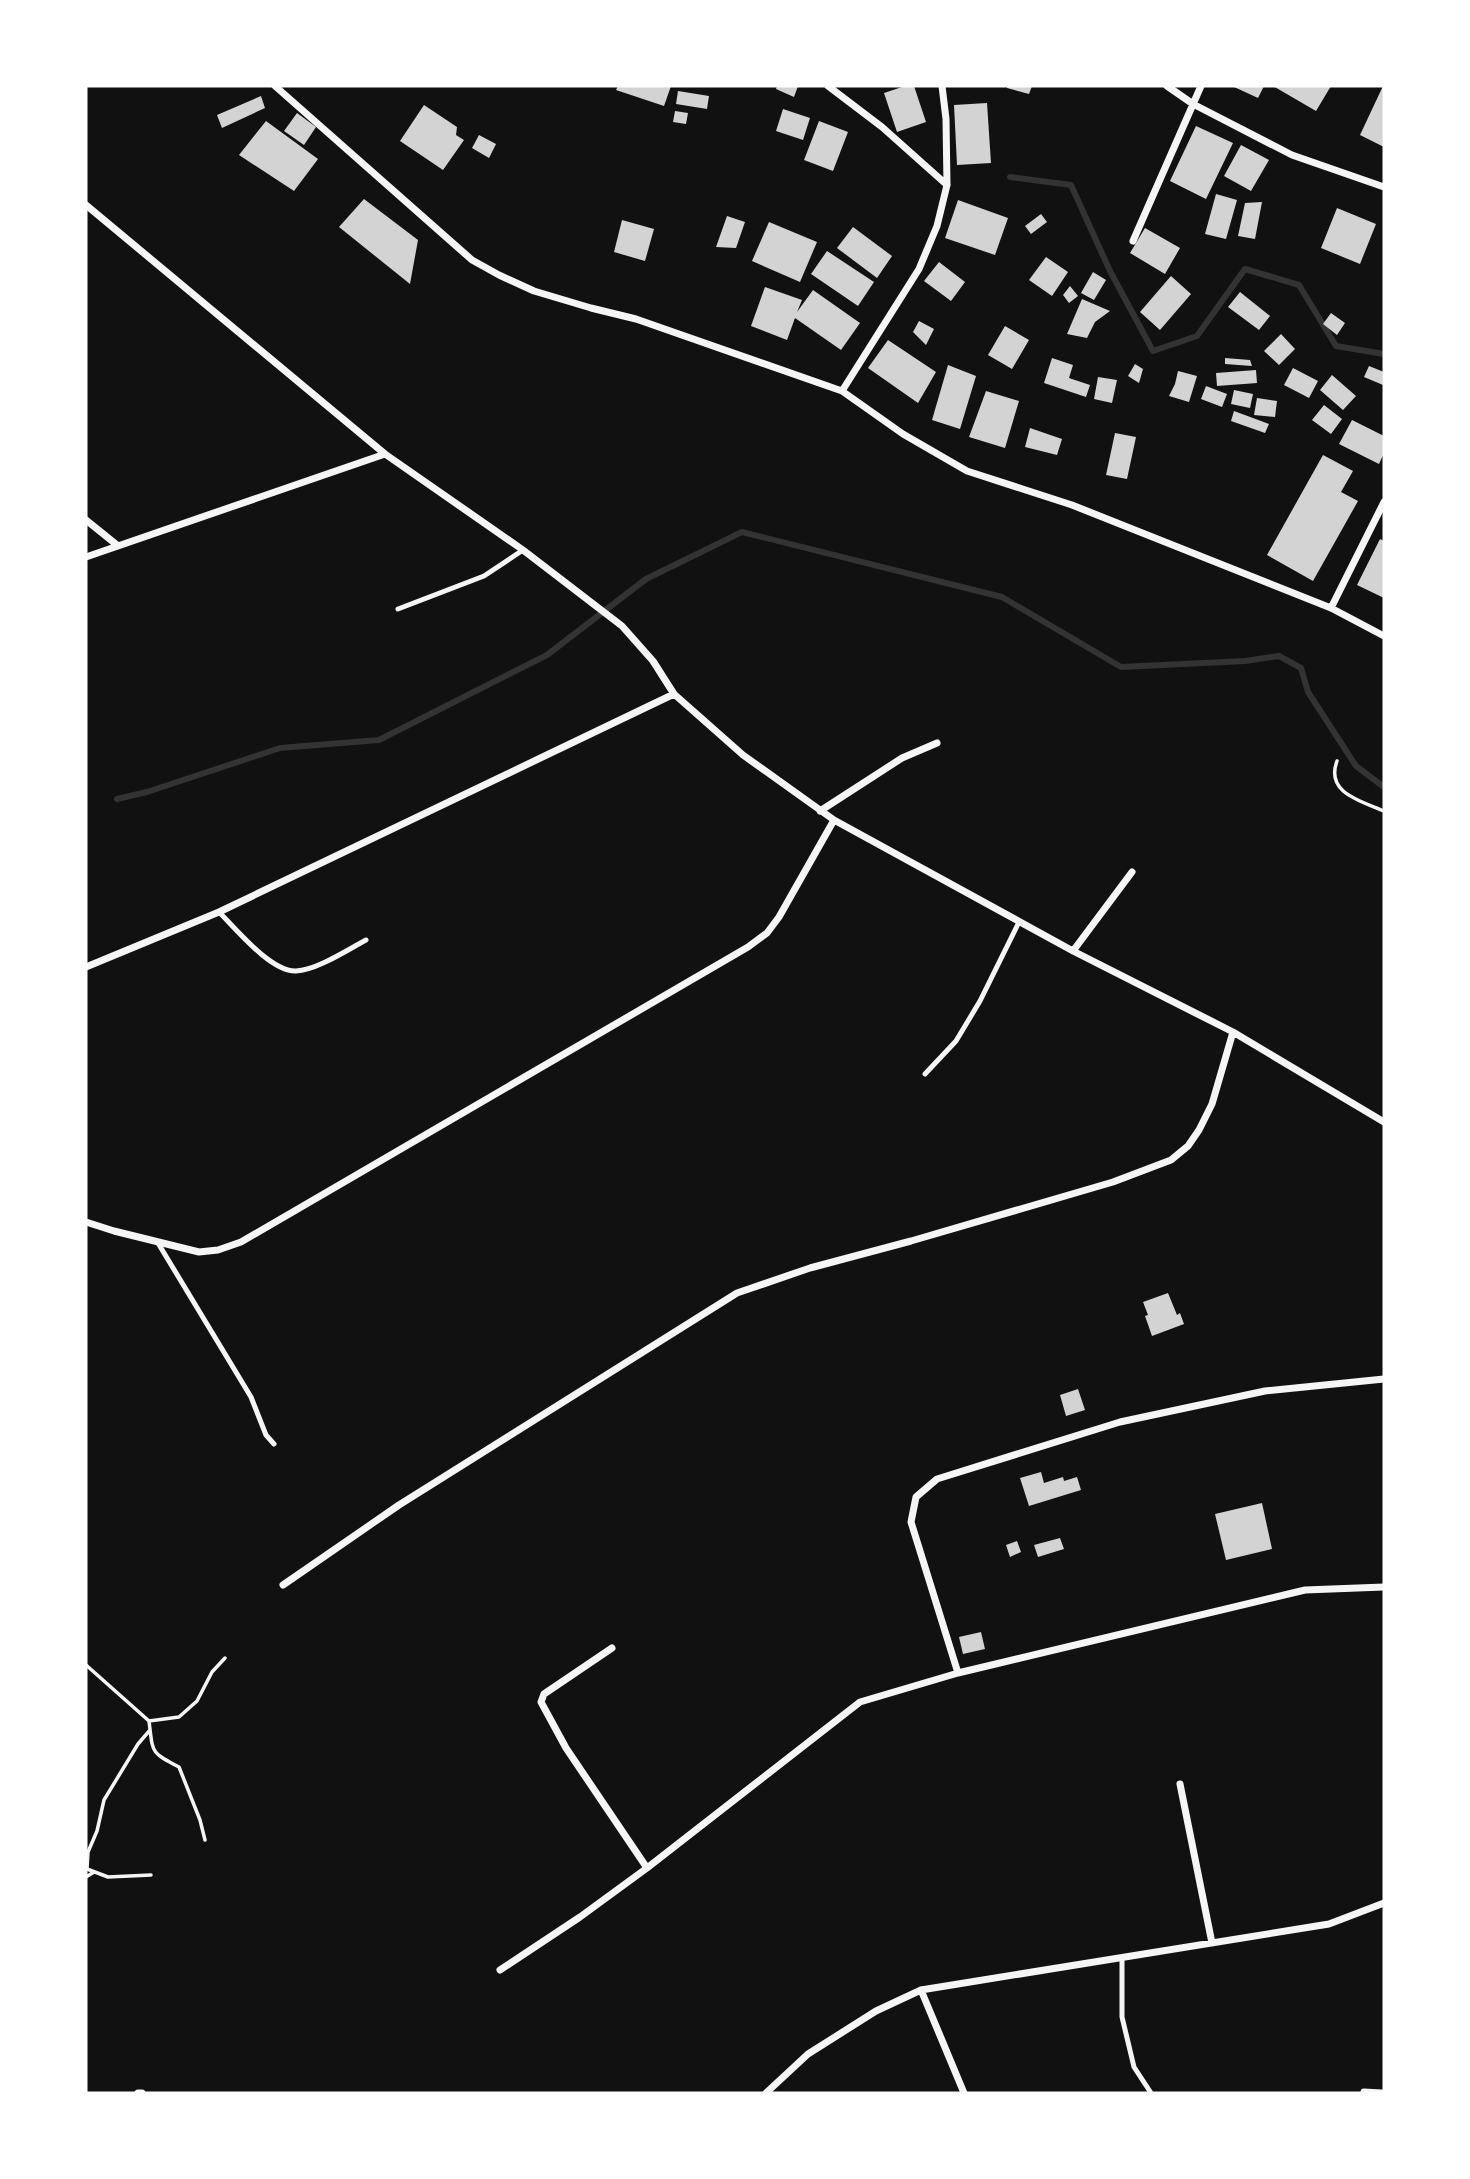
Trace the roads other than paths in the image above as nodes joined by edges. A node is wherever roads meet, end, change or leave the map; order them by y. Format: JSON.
{"nodes":[{"id":1,"x":275,"y":86,"type":"edge"},
{"id":2,"x":828,"y":86,"type":"edge"},
{"id":3,"x":942,"y":86,"type":"edge"},
{"id":4,"x":1167,"y":86,"type":"edge"},
{"id":5,"x":1201,"y":86,"type":"edge"},
{"id":6,"x":1193,"y":104,"type":"junction"},
{"id":7,"x":947,"y":185,"type":"junction"},
{"id":8,"x":1384,"y":187,"type":"edge"},
{"id":9,"x":86,"y":205,"type":"edge"},
{"id":10,"x":1133,"y":241,"type":"dead end"},
{"id":11,"x":842,"y":391,"type":"junction"},
{"id":12,"x":385,"y":454,"type":"junction"},
{"id":13,"x":1384,"y":502,"type":"edge"},
{"id":14,"x":86,"y":520,"type":"edge"},
{"id":15,"x":117,"y":545,"type":"junction"},
{"id":16,"x":523,"y":550,"type":"junction"},
{"id":17,"x":86,"y":556,"type":"edge"},
{"id":18,"x":1331,"y":608,"type":"junction"},
{"id":19,"x":398,"y":609,"type":"dead end"},
{"id":20,"x":1384,"y":636,"type":"edge"},
{"id":21,"x":674,"y":694,"type":"junction"},
{"id":22,"x":936,"y":743,"type":"dead end"},
{"id":23,"x":820,"y":811,"type":"junction"},
{"id":24,"x":834,"y":820,"type":"junction"},
{"id":25,"x":1132,"y":872,"type":"dead end"},
{"id":26,"x":219,"y":912,"type":"junction"},
{"id":27,"x":1019,"y":922,"type":"junction"},
{"id":28,"x":366,"y":940,"type":"dead end"},
{"id":29,"x":1073,"y":951,"type":"junction"},
{"id":30,"x":86,"y":967,"type":"edge"},
{"id":31,"x":1233,"y":1031,"type":"junction"},
{"id":32,"x":925,"y":1074,"type":"dead end"},
{"id":33,"x":1384,"y":1122,"type":"edge"},
{"id":34,"x":86,"y":1222,"type":"edge"},
{"id":35,"x":159,"y":1243,"type":"junction"},
{"id":36,"x":1384,"y":1379,"type":"edge"},
{"id":37,"x":274,"y":1444,"type":"dead end"},
{"id":38,"x":283,"y":1585,"type":"dead end"},
{"id":39,"x":1384,"y":1587,"type":"edge"},
{"id":40,"x":612,"y":1648,"type":"dead end"},
{"id":41,"x":958,"y":1673,"type":"junction"},
{"id":42,"x":1180,"y":1784,"type":"dead end"},
{"id":43,"x":647,"y":1868,"type":"junction"},
{"id":44,"x":1384,"y":1903,"type":"edge"},
{"id":45,"x":1212,"y":1943,"type":"junction"},
{"id":46,"x":1122,"y":1958,"type":"junction"},
{"id":47,"x":500,"y":1970,"type":"dead end"},
{"id":48,"x":921,"y":1990,"type":"junction"},
{"id":49,"x":1364,"y":2092,"type":"edge"},
{"id":50,"x":766,"y":2093,"type":"edge"},
{"id":51,"x":964,"y":2093,"type":"edge"},
{"id":52,"x":1151,"y":2093,"type":"edge"},
{"id":53,"x":1382,"y":2093,"type":"edge"}],
"edges":[{"from":1,"to":11,"type":"street"},
{"from":2,"to":7,"type":"street"},
{"from":3,"to":7,"type":"street"},
{"from":4,"to":6,"type":"street"},
{"from":5,"to":6,"type":"street"},
{"from":6,"to":8,"type":"street"},
{"from":6,"to":10,"type":"street"},
{"from":7,"to":11,"type":"street"},
{"from":9,"to":12,"type":"street"},
{"from":11,"to":18,"type":"street"},
{"from":12,"to":15,"type":"street"},
{"from":12,"to":16,"type":"street"},
{"from":13,"to":18,"type":"street"},
{"from":14,"to":15,"type":"street"},
{"from":15,"to":17,"type":"street"},
{"from":16,"to":19,"type":"lane"},
{"from":16,"to":21,"type":"street"},
{"from":18,"to":20,"type":"street"},
{"from":21,"to":23,"type":"street"},
{"from":21,"to":26,"type":"street"},
{"from":22,"to":23,"type":"street"},
{"from":23,"to":24,"type":"street"},
{"from":24,"to":27,"type":"street"},
{"from":24,"to":35,"type":"street"},
{"from":25,"to":29,"type":"street"},
{"from":26,"to":28,"type":"lane"},
{"from":26,"to":30,"type":"street"},
{"from":27,"to":29,"type":"street"},
{"from":27,"to":32,"type":"lane"},
{"from":29,"to":31,"type":"street"},
{"from":31,"to":33,"type":"street"},
{"from":31,"to":38,"type":"street"},
{"from":34,"to":35,"type":"street"},
{"from":35,"to":37,"type":"lane"},
{"from":36,"to":41,"type":"street"},
{"from":39,"to":41,"type":"street"},
{"from":40,"to":43,"type":"street"},
{"from":41,"to":43,"type":"street"},
{"from":42,"to":45,"type":"street"},
{"from":43,"to":47,"type":"street"},
{"from":44,"to":45,"type":"street"},
{"from":45,"to":46,"type":"street"},
{"from":46,"to":48,"type":"street"},
{"from":46,"to":52,"type":"lane"},
{"from":48,"to":50,"type":"street"},
{"from":48,"to":51,"type":"street"},
{"from":49,"to":53,"type":"street"}]}
